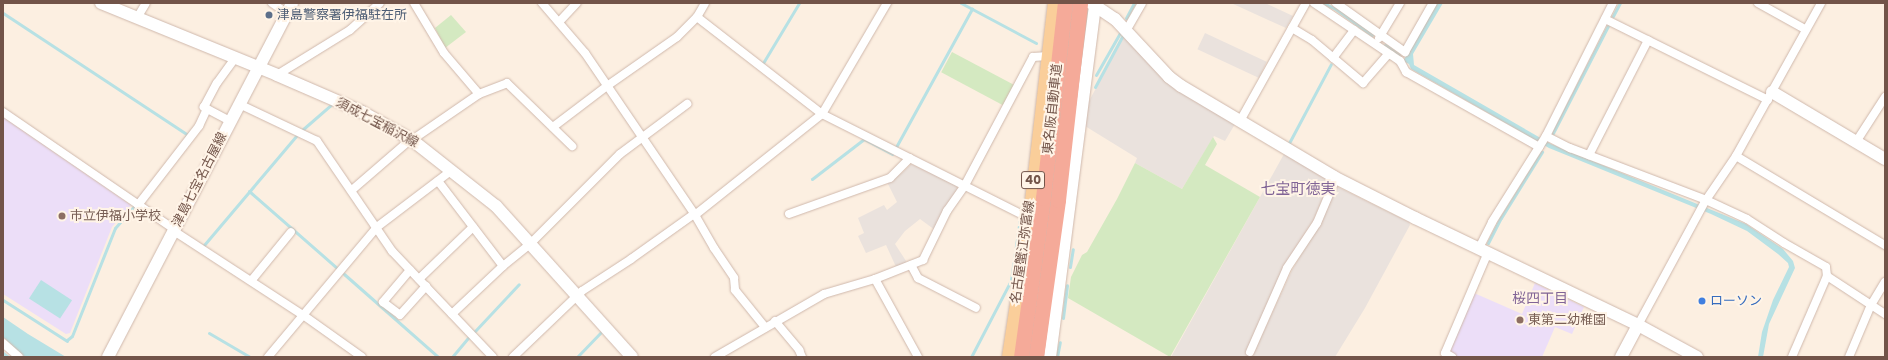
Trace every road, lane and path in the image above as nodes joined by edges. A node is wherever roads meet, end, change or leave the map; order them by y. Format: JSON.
{"nodes":[{"id":1,"x":101,"y":3,"type":"edge"},
{"id":2,"x":146,"y":3,"type":"edge"},
{"id":3,"x":272,"y":3,"type":"edge"},
{"id":4,"x":380,"y":3,"type":"edge"},
{"id":5,"x":414,"y":3,"type":"edge"},
{"id":6,"x":542,"y":3,"type":"edge"},
{"id":7,"x":577,"y":3,"type":"edge"},
{"id":8,"x":705,"y":3,"type":"edge"},
{"id":9,"x":887,"y":3,"type":"edge"},
{"id":10,"x":1054,"y":3,"type":"edge"},
{"id":11,"x":1065,"y":3,"type":"edge"},
{"id":12,"x":1142,"y":3,"type":"edge"},
{"id":13,"x":1306,"y":3,"type":"edge"},
{"id":14,"x":1314,"y":3,"type":"edge"},
{"id":15,"x":1400,"y":3,"type":"edge"},
{"id":16,"x":1434,"y":3,"type":"edge"},
{"id":17,"x":1613,"y":3,"type":"edge"},
{"id":18,"x":1758,"y":3,"type":"edge"},
{"id":19,"x":1821,"y":3,"type":"edge"},
{"id":20,"x":1090,"y":4,"type":"edge"},
{"id":21,"x":1341,"y":4,"type":"edge"},
{"id":22,"x":290,"y":8,"type":"edge"},
{"id":23,"x":697,"y":17,"type":"junction"},
{"id":24,"x":137,"y":18,"type":"junction"},
{"id":25,"x":1605,"y":19,"type":"junction"},
{"id":26,"x":559,"y":22,"type":"junction"},
{"id":27,"x":1292,"y":28,"type":"junction"},
{"id":28,"x":1805,"y":29,"type":"junction"},
{"id":29,"x":1354,"y":30,"type":"junction"},
{"id":30,"x":1126,"y":31,"type":"junction"},
{"id":31,"x":1381,"y":35,"type":"junction"},
{"id":32,"x":1648,"y":40,"type":"junction"},
{"id":33,"x":1375,"y":45,"type":"junction"},
{"id":34,"x":1404,"y":52,"type":"junction"},
{"id":35,"x":1388,"y":54,"type":"junction"},
{"id":36,"x":1048,"y":56,"type":"junction"},
{"id":37,"x":235,"y":58,"type":"junction"},
{"id":38,"x":1333,"y":58,"type":"junction"},
{"id":39,"x":1400,"y":62,"type":"junction"},
{"id":40,"x":258,"y":68,"type":"junction"},
{"id":41,"x":277,"y":75,"type":"junction"},
{"id":42,"x":607,"y":86,"type":"junction"},
{"id":43,"x":479,"y":94,"type":"junction"},
{"id":44,"x":1770,"y":96,"type":"junction"},
{"id":45,"x":1885,"y":97,"type":"edge"},
{"id":46,"x":239,"y":104,"type":"junction"},
{"id":47,"x":687,"y":104,"type":"dead end"},
{"id":48,"x":207,"y":109,"type":"junction"},
{"id":49,"x":3,"y":112,"type":"edge"},
{"id":50,"x":822,"y":114,"type":"junction"},
{"id":51,"x":230,"y":121,"type":"junction"},
{"id":52,"x":1240,"y":121,"type":"junction"},
{"id":53,"x":553,"y":127,"type":"junction"},
{"id":54,"x":1546,"y":136,"type":"junction"},
{"id":55,"x":642,"y":138,"type":"junction"},
{"id":56,"x":411,"y":140,"type":"junction"},
{"id":57,"x":1856,"y":142,"type":"junction"},
{"id":58,"x":572,"y":146,"type":"dead end"},
{"id":59,"x":1539,"y":147,"type":"junction"},
{"id":60,"x":1589,"y":155,"type":"junction"},
{"id":61,"x":1736,"y":156,"type":"junction"},
{"id":62,"x":910,"y":158,"type":"junction"},
{"id":63,"x":1885,"y":159,"type":"edge"},
{"id":64,"x":452,"y":170,"type":"junction"},
{"id":65,"x":1336,"y":178,"type":"junction"},
{"id":66,"x":438,"y":181,"type":"junction"},
{"id":67,"x":965,"y":185,"type":"junction"},
{"id":68,"x":352,"y":190,"type":"junction"},
{"id":69,"x":1706,"y":200,"type":"junction"},
{"id":70,"x":138,"y":205,"type":"junction"},
{"id":71,"x":695,"y":214,"type":"junction"},
{"id":72,"x":789,"y":214,"type":"dead end"},
{"id":73,"x":1029,"y":218,"type":"junction"},
{"id":74,"x":377,"y":227,"type":"junction"},
{"id":75,"x":473,"y":227,"type":"junction"},
{"id":76,"x":174,"y":230,"type":"junction"},
{"id":77,"x":291,"y":232,"type":"dead end"},
{"id":78,"x":530,"y":244,"type":"junction"},
{"id":79,"x":1885,"y":245,"type":"edge"},
{"id":80,"x":1483,"y":250,"type":"junction"},
{"id":81,"x":911,"y":265,"type":"junction"},
{"id":82,"x":503,"y":266,"type":"junction"},
{"id":83,"x":410,"y":270,"type":"junction"},
{"id":84,"x":1827,"y":276,"type":"junction"},
{"id":85,"x":419,"y":279,"type":"junction"},
{"id":86,"x":875,"y":279,"type":"junction"},
{"id":87,"x":251,"y":281,"type":"junction"},
{"id":88,"x":1885,"y":282,"type":"edge"},
{"id":89,"x":426,"y":286,"type":"junction"},
{"id":90,"x":577,"y":296,"type":"junction"},
{"id":91,"x":1871,"y":305,"type":"junction"},
{"id":92,"x":976,"y":308,"type":"dead end"},
{"id":93,"x":452,"y":314,"type":"junction"},
{"id":94,"x":1885,"y":314,"type":"edge"},
{"id":95,"x":303,"y":315,"type":"junction"},
{"id":96,"x":775,"y":321,"type":"junction"},
{"id":97,"x":1638,"y":325,"type":"junction"},
{"id":98,"x":765,"y":327,"type":"junction"},
{"id":99,"x":3,"y":343,"type":"edge"},
{"id":100,"x":1250,"y":352,"type":"dead end"},
{"id":101,"x":718,"y":356,"type":"edge"},
{"id":102,"x":19,"y":357,"type":"edge"},
{"id":103,"x":108,"y":357,"type":"edge"},
{"id":104,"x":268,"y":357,"type":"edge"},
{"id":105,"x":362,"y":357,"type":"edge"},
{"id":106,"x":493,"y":357,"type":"edge"},
{"id":107,"x":513,"y":357,"type":"edge"},
{"id":108,"x":632,"y":357,"type":"edge"},
{"id":109,"x":802,"y":357,"type":"edge"},
{"id":110,"x":918,"y":357,"type":"edge"},
{"id":111,"x":1008,"y":357,"type":"edge"},
{"id":112,"x":1021,"y":357,"type":"edge"},
{"id":113,"x":1036,"y":357,"type":"edge"},
{"id":114,"x":1050,"y":357,"type":"edge"},
{"id":115,"x":1452,"y":357,"type":"edge"},
{"id":116,"x":1621,"y":357,"type":"edge"},
{"id":117,"x":1697,"y":357,"type":"edge"},
{"id":118,"x":1792,"y":357,"type":"edge"},
{"id":119,"x":1849,"y":357,"type":"edge"}],
"edges":[{"from":1,"to":24,"type":"street","name":"須成七宝稲沢線"},
{"from":2,"to":24,"type":"street"},
{"from":3,"to":22,"type":"street"},
{"from":4,"to":41,"type":"street"},
{"from":5,"to":43,"type":"street"},
{"from":6,"to":26,"type":"street"},
{"from":7,"to":26,"type":"street"},
{"from":8,"to":23,"type":"street"},
{"from":9,"to":50,"type":"street"},
{"from":10,"to":36,"type":"main road","name":"名古屋蟹江弥富線","number":"40"},
{"from":11,"to":112,"type":"highway","name":"東名阪自動車道"},
{"from":12,"to":30,"type":"street"},
{"from":13,"to":27,"type":"street"},
{"from":14,"to":29,"type":"street"},
{"from":15,"to":31,"type":"street"},
{"from":16,"to":34,"type":"street"},
{"from":17,"to":25,"type":"street"},
{"from":18,"to":28,"type":"street"},
{"from":19,"to":28,"type":"street"},
{"from":20,"to":30,"type":"street"},
{"from":20,"to":113,"type":"highway","name":"東名阪自動車道"},
{"from":20,"to":114,"type":"street"},
{"from":21,"to":31,"type":"street"},
{"from":22,"to":40,"type":"street","name":"津島七宝名古屋線"},
{"from":23,"to":42,"type":"street"},
{"from":23,"to":50,"type":"street"},
{"from":24,"to":37,"type":"street","name":"須成七宝稲沢線"},
{"from":25,"to":32,"type":"street"},
{"from":25,"to":54,"type":"street"},
{"from":26,"to":42,"type":"street"},
{"from":27,"to":38,"type":"street"},
{"from":27,"to":52,"type":"street"},
{"from":28,"to":44,"type":"street"},
{"from":29,"to":33,"type":"street"},
{"from":29,"to":38,"type":"street"},
{"from":30,"to":52,"type":"street"},
{"from":31,"to":33,"type":"street"},
{"from":31,"to":34,"type":"street"},
{"from":32,"to":44,"type":"street"},
{"from":32,"to":60,"type":"street"},
{"from":33,"to":35,"type":"street"},
{"from":34,"to":39,"type":"street"},
{"from":35,"to":38,"type":"street"},
{"from":35,"to":39,"type":"street"},
{"from":36,"to":67,"type":"street"},
{"from":36,"to":73,"type":"main road","name":"名古屋蟹江弥富線","number":"40"},
{"from":37,"to":40,"type":"street","name":"須成七宝稲沢線"},
{"from":37,"to":48,"type":"street"},
{"from":39,"to":59,"type":"street"},
{"from":40,"to":41,"type":"street","name":"須成七宝稲沢線"},
{"from":40,"to":46,"type":"street","name":"津島七宝名古屋線"},
{"from":41,"to":56,"type":"street","name":"須成七宝稲沢線"},
{"from":42,"to":53,"type":"street"},
{"from":42,"to":55,"type":"street"},
{"from":43,"to":53,"type":"street"},
{"from":43,"to":56,"type":"street"},
{"from":44,"to":57,"type":"street"},
{"from":44,"to":61,"type":"street"},
{"from":45,"to":57,"type":"street"},
{"from":46,"to":51,"type":"street","name":"津島七宝名古屋線"},
{"from":46,"to":68,"type":"street"},
{"from":47,"to":55,"type":"street"},
{"from":48,"to":51,"type":"street"},
{"from":48,"to":70,"type":"street"},
{"from":49,"to":70,"type":"street"},
{"from":50,"to":62,"type":"street"},
{"from":50,"to":71,"type":"street"},
{"from":51,"to":76,"type":"street","name":"津島七宝名古屋線"},
{"from":52,"to":65,"type":"street"},
{"from":53,"to":58,"type":"street"},
{"from":54,"to":59,"type":"street"},
{"from":54,"to":60,"type":"street"},
{"from":55,"to":71,"type":"street"},
{"from":55,"to":78,"type":"street"},
{"from":56,"to":64,"type":"street","name":"須成七宝稲沢線"},
{"from":56,"to":68,"type":"street"},
{"from":57,"to":63,"type":"street"},
{"from":59,"to":80,"type":"street"},
{"from":60,"to":69,"type":"street"},
{"from":61,"to":69,"type":"street"},
{"from":61,"to":79,"type":"street"},
{"from":62,"to":67,"type":"street"},
{"from":62,"to":72,"type":"street"},
{"from":64,"to":66,"type":"street"},
{"from":64,"to":78,"type":"street","name":"須成七宝稲沢線"},
{"from":65,"to":80,"type":"street"},
{"from":65,"to":100,"type":"street"},
{"from":66,"to":74,"type":"street"},
{"from":66,"to":75,"type":"street"},
{"from":67,"to":73,"type":"street"},
{"from":67,"to":81,"type":"street"},
{"from":68,"to":74,"type":"street"},
{"from":69,"to":84,"type":"street"},
{"from":69,"to":97,"type":"street"},
{"from":70,"to":76,"type":"street"},
{"from":71,"to":90,"type":"street"},
{"from":71,"to":98,"type":"street"},
{"from":73,"to":111,"type":"main road","name":"名古屋蟹江弥富線","number":"40"},
{"from":74,"to":83,"type":"street"},
{"from":74,"to":95,"type":"street"},
{"from":75,"to":82,"type":"street"},
{"from":75,"to":85,"type":"street"},
{"from":76,"to":87,"type":"street"},
{"from":76,"to":103,"type":"street","name":"津島七宝名古屋線"},
{"from":77,"to":87,"type":"street"},
{"from":78,"to":82,"type":"street"},
{"from":78,"to":90,"type":"street","name":"須成七宝稲沢線"},
{"from":80,"to":97,"type":"street"},
{"from":80,"to":115,"type":"street"},
{"from":81,"to":86,"type":"street"},
{"from":81,"to":92,"type":"street"},
{"from":82,"to":93,"type":"street"},
{"from":83,"to":85,"type":"street"},
{"from":83,"to":89,"type":"street"},
{"from":84,"to":91,"type":"street"},
{"from":84,"to":118,"type":"street"},
{"from":85,"to":89,"type":"street"},
{"from":86,"to":96,"type":"street"},
{"from":86,"to":110,"type":"street"},
{"from":87,"to":95,"type":"street"},
{"from":88,"to":91,"type":"street"},
{"from":89,"to":93,"type":"street"},
{"from":90,"to":107,"type":"street"},
{"from":90,"to":108,"type":"street","name":"須成七宝稲沢線"},
{"from":91,"to":94,"type":"street"},
{"from":91,"to":119,"type":"street"},
{"from":93,"to":106,"type":"street"},
{"from":95,"to":104,"type":"street"},
{"from":95,"to":105,"type":"street"},
{"from":96,"to":98,"type":"street"},
{"from":96,"to":109,"type":"street"},
{"from":97,"to":116,"type":"street"},
{"from":97,"to":117,"type":"street"},
{"from":98,"to":101,"type":"street"},
{"from":99,"to":102,"type":"street"}]}
